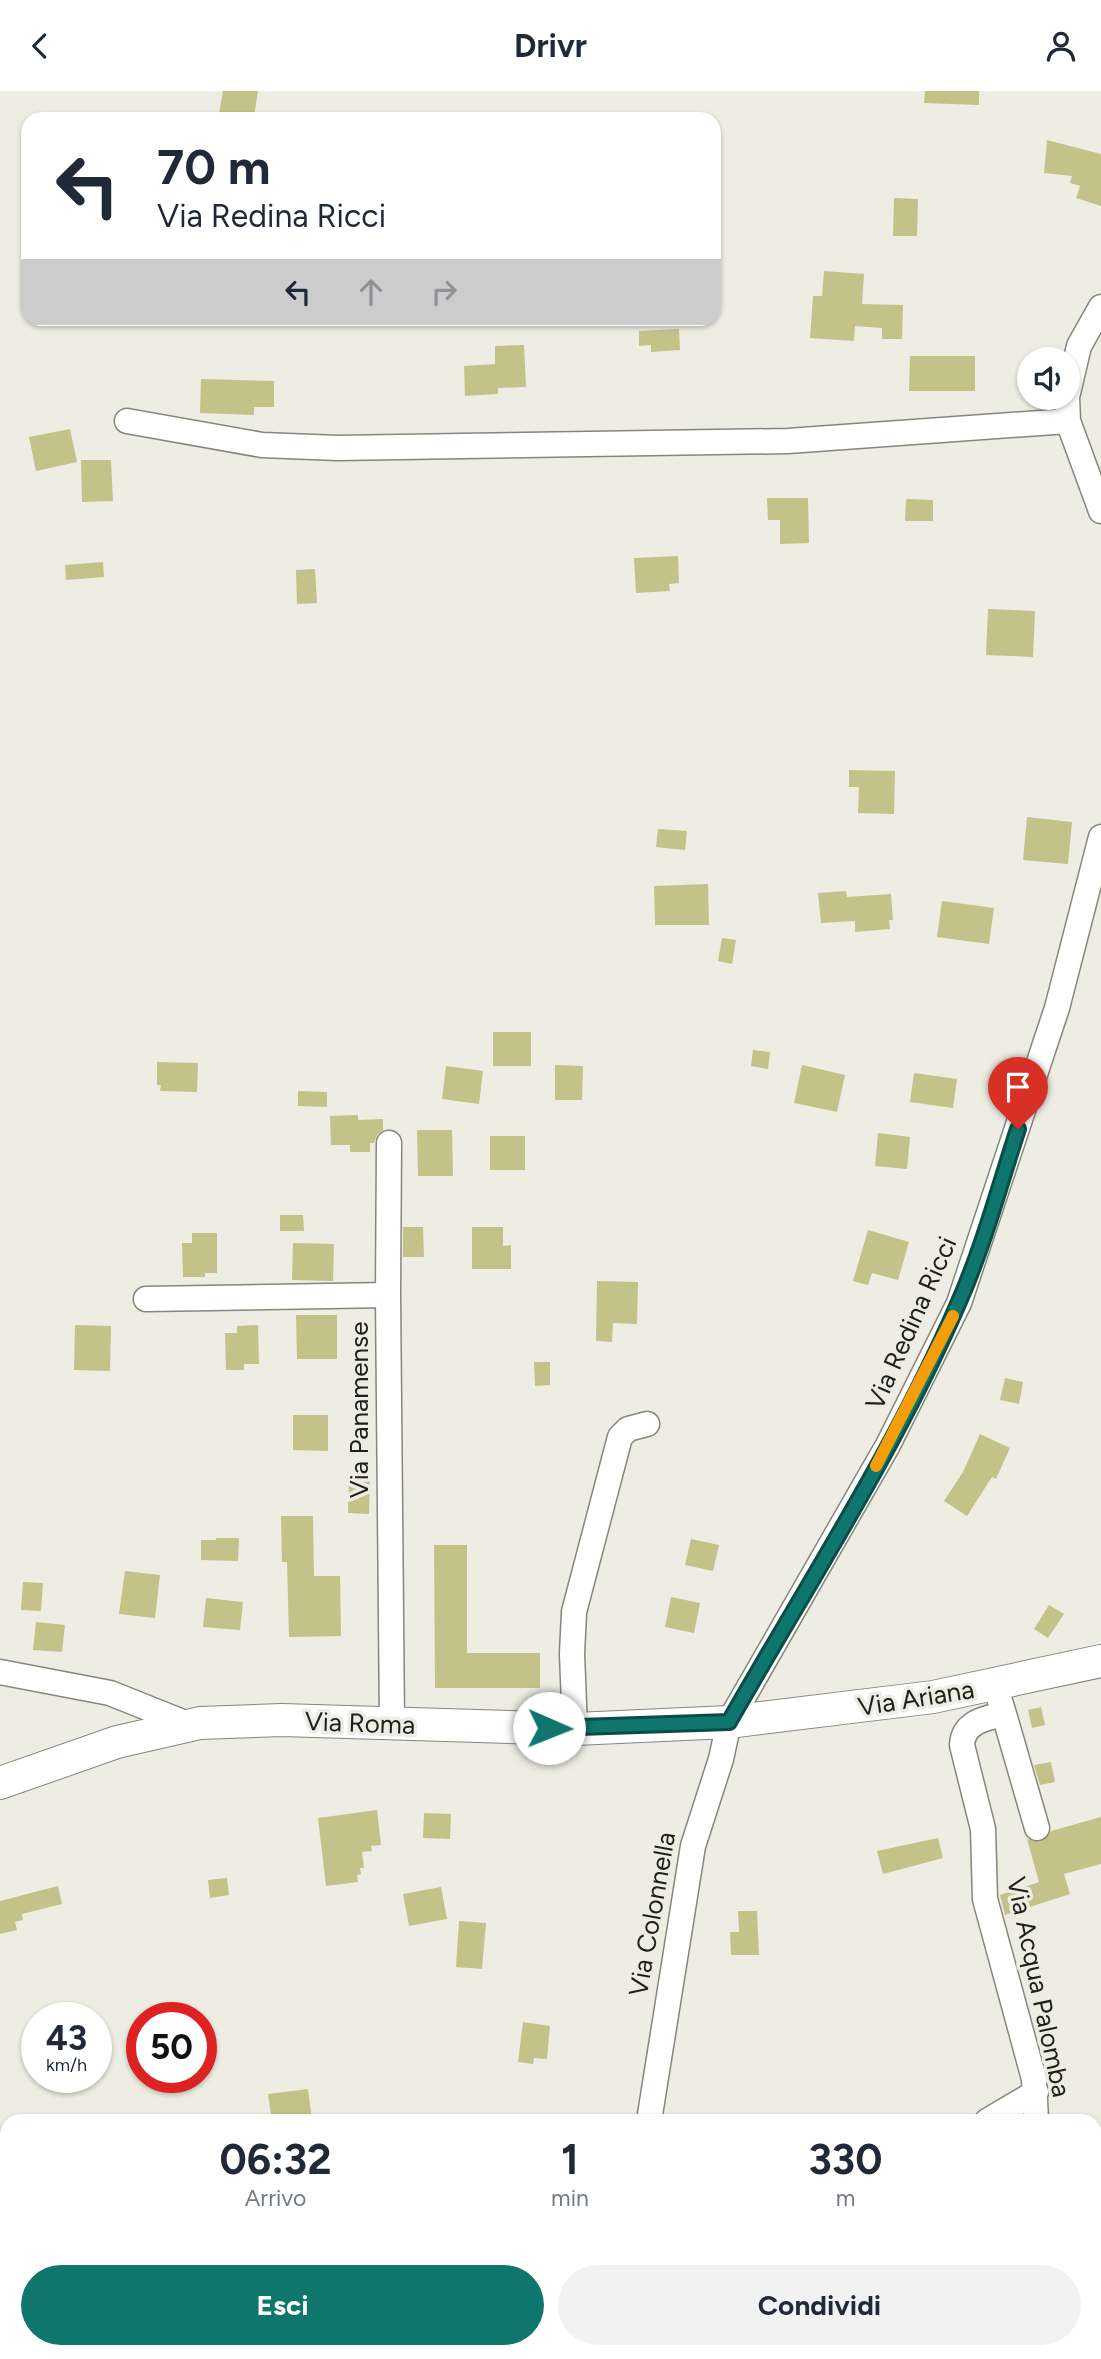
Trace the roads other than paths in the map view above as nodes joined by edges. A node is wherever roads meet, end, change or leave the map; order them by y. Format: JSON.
{"nodes":[{"id":1,"x":1101,"y":307,"type":"edge"},
{"id":2,"x":1080,"y":347,"type":"edge"},
{"id":3,"x":1023,"y":410,"type":"edge"},
{"id":4,"x":1070,"y":410,"type":"edge"},
{"id":5,"x":127,"y":421,"type":"dead end"},
{"id":6,"x":1101,"y":511,"type":"edge"},
{"id":7,"x":1101,"y":837,"type":"edge"},
{"id":8,"x":389,"y":1143,"type":"dead end"},
{"id":9,"x":388,"y":1295,"type":"junction"},
{"id":10,"x":146,"y":1299,"type":"dead end"},
{"id":11,"x":647,"y":1424,"type":"dead end"},
{"id":12,"x":1101,"y":1661,"type":"edge"},
{"id":13,"x":0,"y":1672,"type":"edge"},
{"id":14,"x":999,"y":1699,"type":"junction"},
{"id":15,"x":729,"y":1722,"type":"junction"},
{"id":16,"x":392,"y":1724,"type":"junction"},
{"id":17,"x":190,"y":1725,"type":"junction"},
{"id":18,"x":575,"y":1729,"type":"junction"},
{"id":19,"x":0,"y":1783,"type":"edge"},
{"id":20,"x":1037,"y":1828,"type":"dead end"},
{"id":21,"x":1036,"y":2091,"type":"junction"},
{"id":22,"x":650,"y":2114,"type":"edge"},
{"id":23,"x":998,"y":2114,"type":"edge"},
{"id":24,"x":1036,"y":2114,"type":"edge"}],
"edges":[{"from":1,"to":2,"type":"street"},
{"from":3,"to":5,"type":"street"},
{"from":4,"to":6,"type":"street"},
{"from":7,"to":15,"type":"street","name":"Via Redina Ricci"},
{"from":8,"to":9,"type":"street"},
{"from":9,"to":10,"type":"street","name":"Via Panamense"},
{"from":9,"to":16,"type":"street","name":"Via Panamense"},
{"from":11,"to":18,"type":"street"},
{"from":12,"to":14,"type":"main road","name":"Via Ariana"},
{"from":13,"to":17,"type":"street"},
{"from":14,"to":15,"type":"main road","name":"Via Ariana"},
{"from":14,"to":20,"type":"street"},
{"from":14,"to":21,"type":"street","name":"Via Acqua Palomba"},
{"from":15,"to":18,"type":"main road","name":"Via Roma"},
{"from":15,"to":22,"type":"street","name":"Via Colonnella"},
{"from":16,"to":17,"type":"main road","name":"Via Roma"},
{"from":16,"to":18,"type":"main road","name":"Via Roma"},
{"from":17,"to":19,"type":"main road","name":"Via Roma"},
{"from":21,"to":23,"type":"street"},
{"from":21,"to":24,"type":"street","name":"Via Acqua Palomba"}]}
